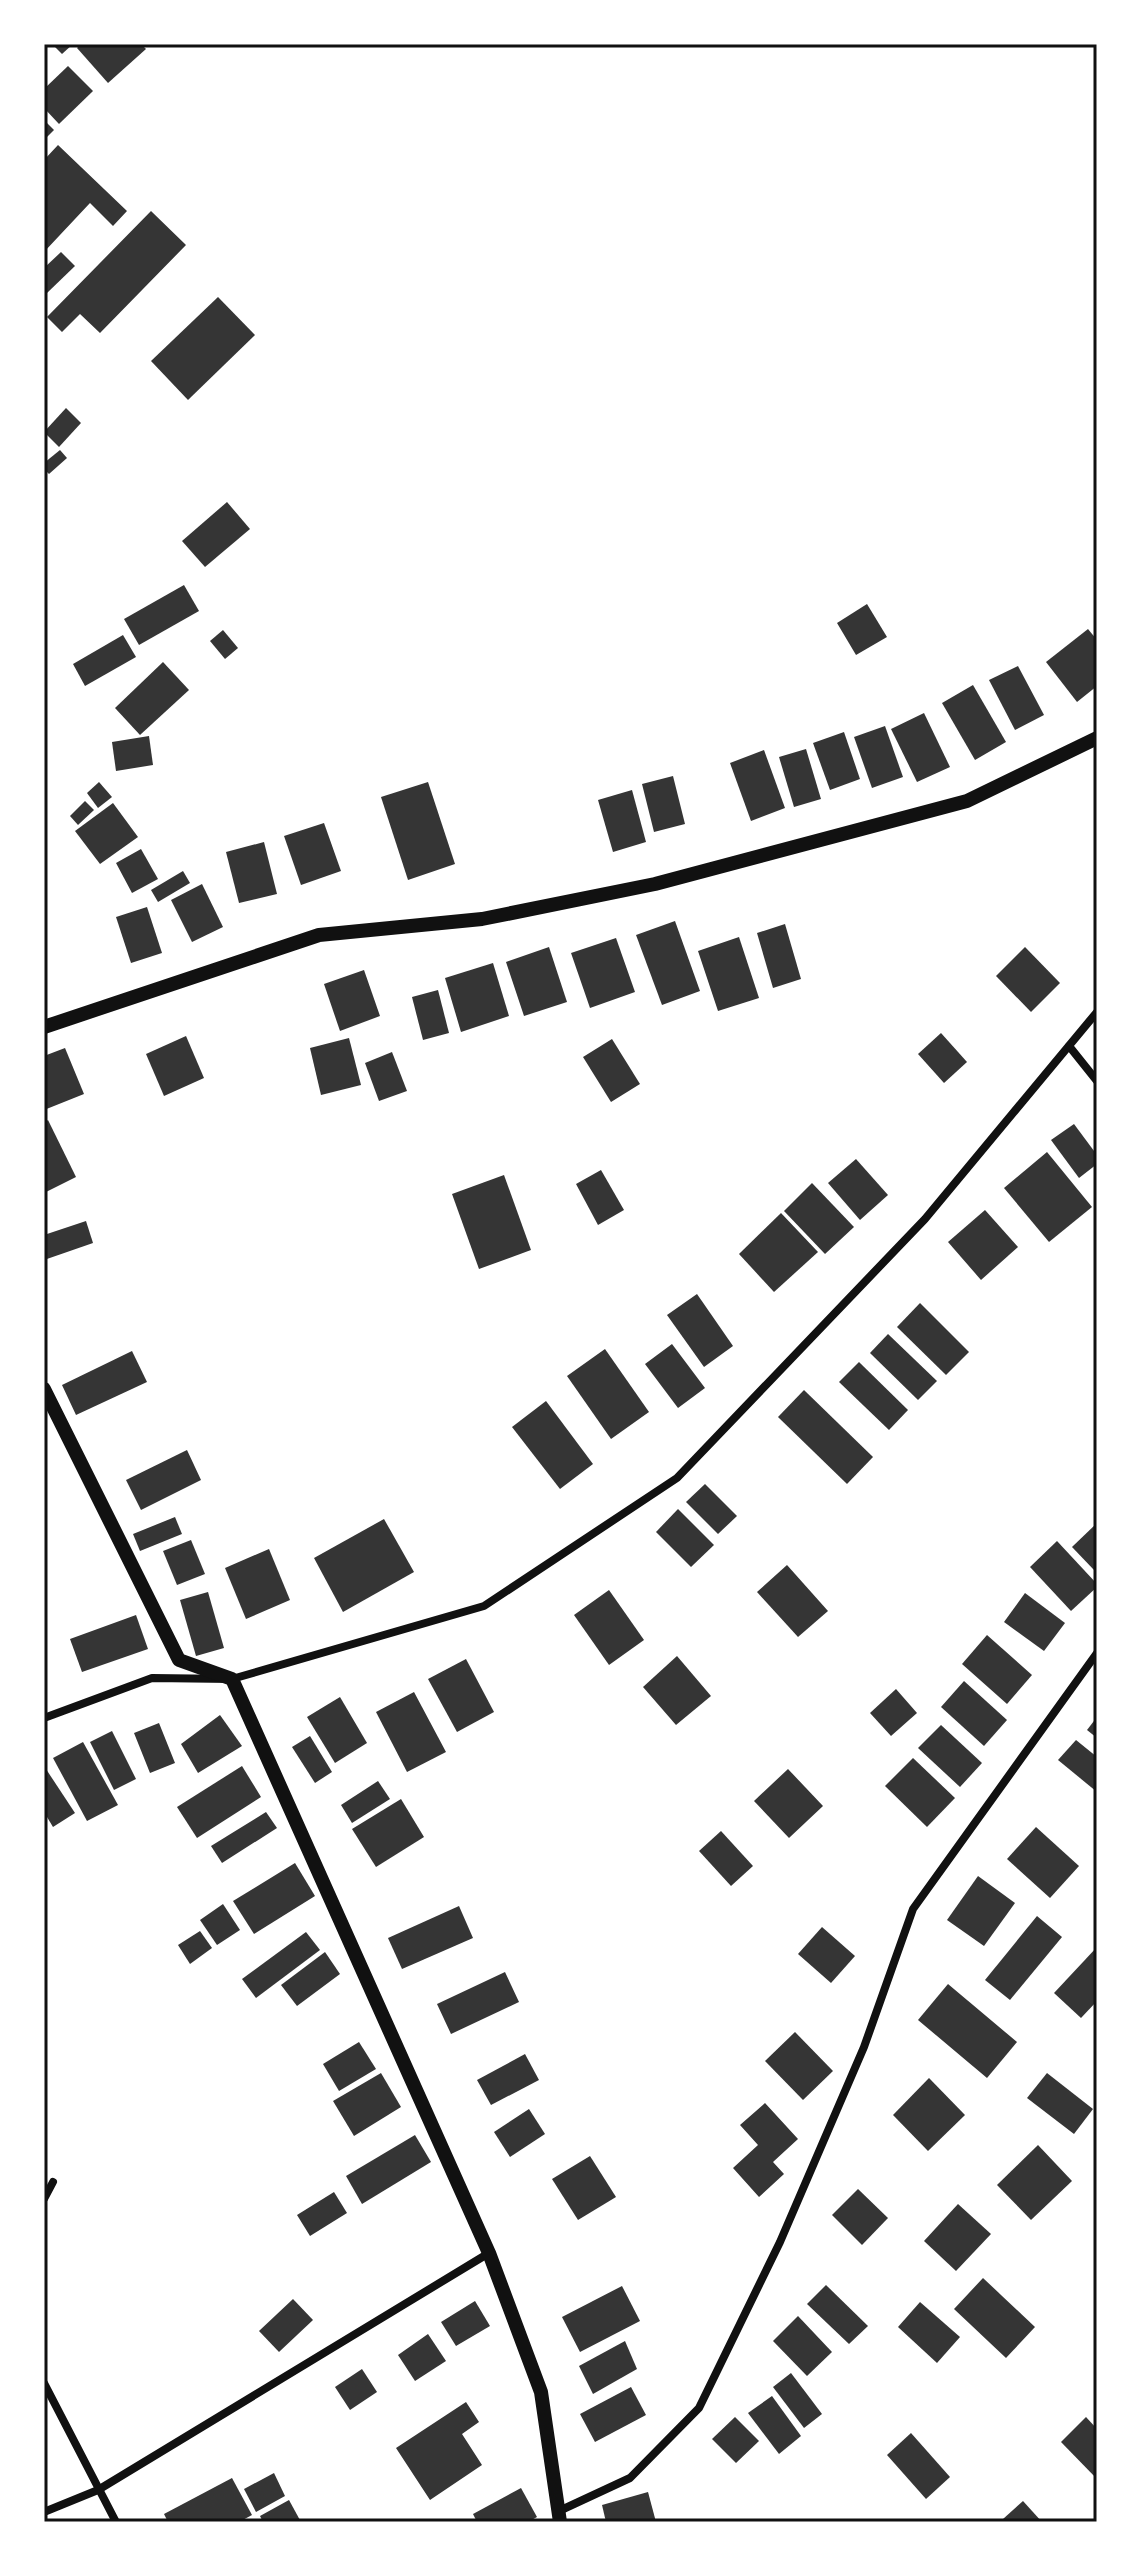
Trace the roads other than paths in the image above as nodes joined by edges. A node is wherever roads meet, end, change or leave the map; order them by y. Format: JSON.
{"nodes":[{"id":1,"x":1097,"y":738,"type":"edge"},
{"id":2,"x":1097,"y":1012,"type":"edge"},
{"id":3,"x":44,"y":1027,"type":"edge"},
{"id":4,"x":1069,"y":1046,"type":"junction"},
{"id":5,"x":1097,"y":1081,"type":"edge"},
{"id":6,"x":44,"y":1389,"type":"edge"},
{"id":7,"x":1097,"y":1653,"type":"edge"},
{"id":8,"x":232,"y":1679,"type":"junction"},
{"id":9,"x":44,"y":1718,"type":"edge"},
{"id":10,"x":53,"y":2182,"type":"dead end"},
{"id":11,"x":44,"y":2199,"type":"edge"},
{"id":12,"x":489,"y":2253,"type":"junction"},
{"id":13,"x":44,"y":2383,"type":"edge"},
{"id":14,"x":98,"y":2490,"type":"junction"},
{"id":15,"x":44,"y":2512,"type":"edge"},
{"id":16,"x":560,"y":2517,"type":"edge"},
{"id":17,"x":116,"y":2522,"type":"edge"}],
"edges":[{"from":1,"to":3,"type":"street"},
{"from":2,"to":4,"type":"street"},
{"from":4,"to":5,"type":"street"},
{"from":4,"to":8,"type":"street"},
{"from":6,"to":8,"type":"street"},
{"from":7,"to":16,"type":"street"},
{"from":8,"to":9,"type":"street"},
{"from":8,"to":12,"type":"street"},
{"from":10,"to":11,"type":"street"},
{"from":12,"to":14,"type":"street"},
{"from":12,"to":16,"type":"street"},
{"from":13,"to":14,"type":"street"},
{"from":14,"to":15,"type":"street"},
{"from":14,"to":17,"type":"street"}]}
